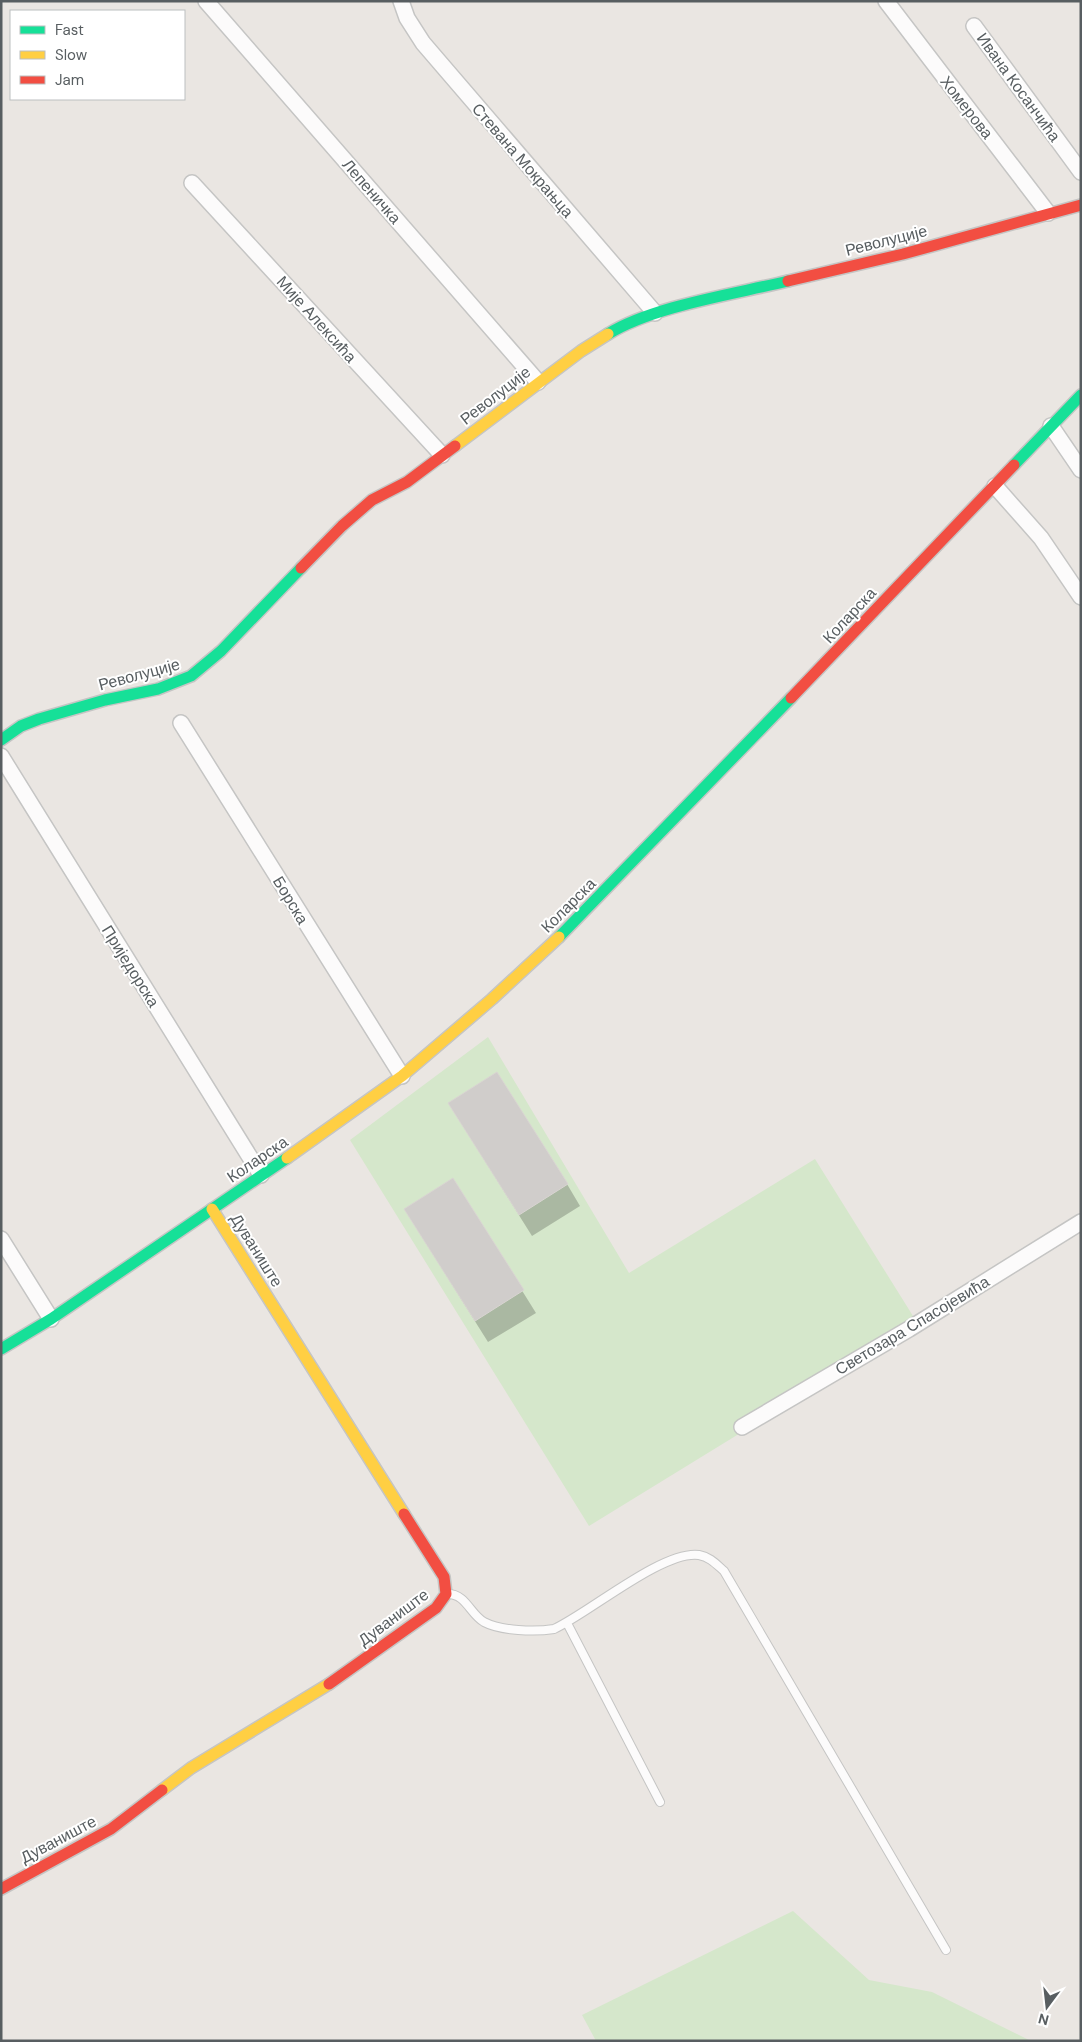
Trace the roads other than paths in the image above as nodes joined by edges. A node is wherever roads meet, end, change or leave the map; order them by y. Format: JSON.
{"nodes":[{"id":1,"x":206,"y":1,"type":"edge"},
{"id":2,"x":401,"y":1,"type":"edge"},
{"id":3,"x":886,"y":1,"type":"edge"},
{"id":4,"x":974,"y":26,"type":"dead end"},
{"id":5,"x":1081,"y":172,"type":"edge"},
{"id":6,"x":192,"y":182,"type":"dead end"},
{"id":7,"x":1081,"y":205,"type":"edge"},
{"id":8,"x":1048,"y":214,"type":"junction"},
{"id":9,"x":654,"y":312,"type":"junction"},
{"id":10,"x":538,"y":382,"type":"junction"},
{"id":11,"x":1081,"y":395,"type":"edge"},
{"id":12,"x":1051,"y":426,"type":"junction"},
{"id":13,"x":442,"y":456,"type":"junction"},
{"id":14,"x":1081,"y":470,"type":"edge"},
{"id":15,"x":994,"y":486,"type":"junction"},
{"id":16,"x":1081,"y":597,"type":"edge"},
{"id":17,"x":181,"y":723,"type":"dead end"},
{"id":18,"x":4,"y":733,"type":"edge"},
{"id":19,"x":1,"y":756,"type":"edge"},
{"id":20,"x":402,"y":1076,"type":"junction"},
{"id":21,"x":261,"y":1175,"type":"junction"},
{"id":22,"x":212,"y":1209,"type":"junction"},
{"id":23,"x":1081,"y":1222,"type":"edge"},
{"id":24,"x":1,"y":1239,"type":"edge"},
{"id":25,"x":51,"y":1319,"type":"junction"},
{"id":26,"x":1,"y":1349,"type":"edge"},
{"id":27,"x":742,"y":1427,"type":"dead end"},
{"id":28,"x":446,"y":1594,"type":"junction"},
{"id":29,"x":567,"y":1623,"type":"junction"},
{"id":30,"x":660,"y":1802,"type":"dead end"},
{"id":31,"x":1,"y":1889,"type":"edge"},
{"id":32,"x":946,"y":1950,"type":"dead end"}],
"edges":[{"from":1,"to":10,"type":"street","name":"Лепеничка"},
{"from":2,"to":9,"type":"street","name":"Стевана Мокрањца"},
{"from":3,"to":8,"type":"street","name":"Хомерова"},
{"from":4,"to":5,"type":"street","name":"Ивана Косанчића"},
{"from":6,"to":13,"type":"street","name":"Мије Алексића"},
{"from":7,"to":8,"type":"street","name":"Револуције"},
{"from":8,"to":9,"type":"street","name":"Револуције"},
{"from":9,"to":10,"type":"street","name":"Револуције"},
{"from":10,"to":13,"type":"street","name":"Револуције"},
{"from":11,"to":12,"type":"street","name":"Коларска"},
{"from":12,"to":14,"type":"street"},
{"from":12,"to":15,"type":"street","name":"Коларска"},
{"from":13,"to":18,"type":"street","name":"Револуције"},
{"from":15,"to":16,"type":"street"},
{"from":15,"to":20,"type":"street","name":"Коларска"},
{"from":17,"to":20,"type":"street","name":"Борска"},
{"from":19,"to":21,"type":"street","name":"Приједорска"},
{"from":20,"to":21,"type":"street","name":"Коларска"},
{"from":21,"to":22,"type":"street","name":"Коларска"},
{"from":22,"to":25,"type":"street","name":"Коларска"},
{"from":22,"to":28,"type":"street","name":"Дуваниште"},
{"from":23,"to":27,"type":"street","name":"Светозара Спасојевића"},
{"from":24,"to":25,"type":"street"},
{"from":25,"to":26,"type":"street","name":"Коларска"},
{"from":28,"to":29,"type":"lane"},
{"from":28,"to":31,"type":"street","name":"Дуваниште"},
{"from":29,"to":30,"type":"lane"},
{"from":29,"to":32,"type":"lane"}]}
